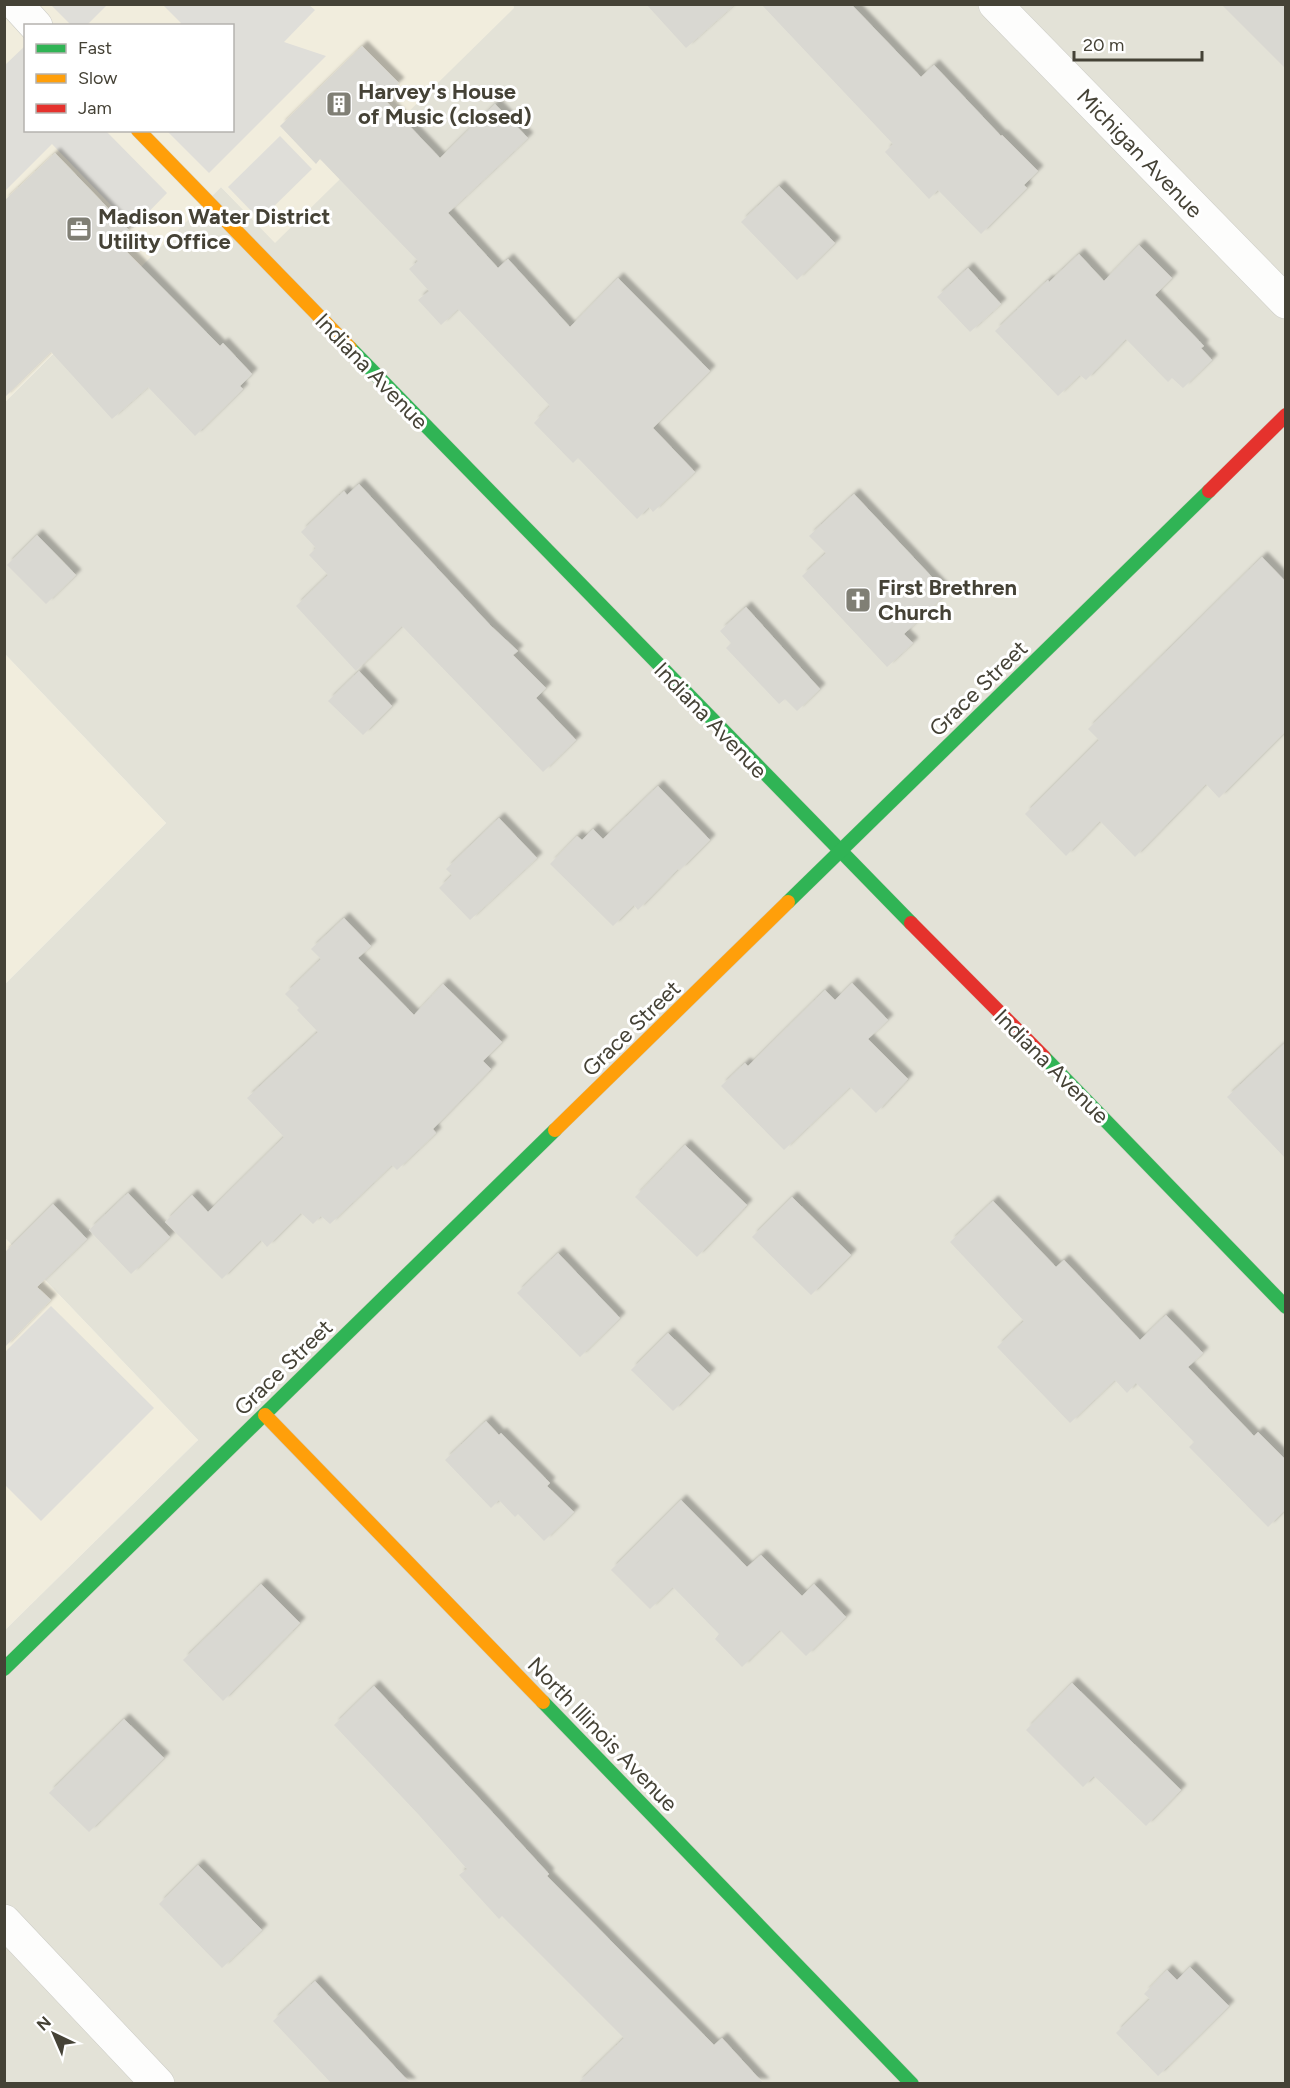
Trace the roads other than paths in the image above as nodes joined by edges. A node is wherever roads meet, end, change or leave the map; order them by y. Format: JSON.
{"nodes":[{"id":1,"x":16,"y":4,"type":"edge"},
{"id":2,"x":995,"y":4,"type":"edge"},
{"id":3,"x":34,"y":24,"type":"edge"},
{"id":4,"x":140,"y":132,"type":"edge"},
{"id":5,"x":1286,"y":302,"type":"edge"},
{"id":6,"x":1286,"y":415,"type":"edge"},
{"id":7,"x":840,"y":852,"type":"junction"},
{"id":8,"x":1286,"y":1307,"type":"edge"},
{"id":9,"x":265,"y":1415,"type":"junction"},
{"id":10,"x":4,"y":1669,"type":"edge"},
{"id":11,"x":4,"y":1921,"type":"edge"},
{"id":12,"x":158,"y":2084,"type":"edge"},
{"id":13,"x":912,"y":2084,"type":"edge"}],
"edges":[{"from":1,"to":3,"type":"street"},
{"from":2,"to":5,"type":"street","name":"Michigan Avenue"},
{"from":4,"to":7,"type":"street","name":"Indiana Avenue"},
{"from":6,"to":7,"type":"street","name":"Grace Street"},
{"from":7,"to":8,"type":"street","name":"Indiana Avenue"},
{"from":7,"to":9,"type":"street","name":"Grace Street"},
{"from":9,"to":10,"type":"street","name":"Grace Street"},
{"from":9,"to":13,"type":"street","name":"North Illinois Avenue"},
{"from":11,"to":12,"type":"street"}]}
